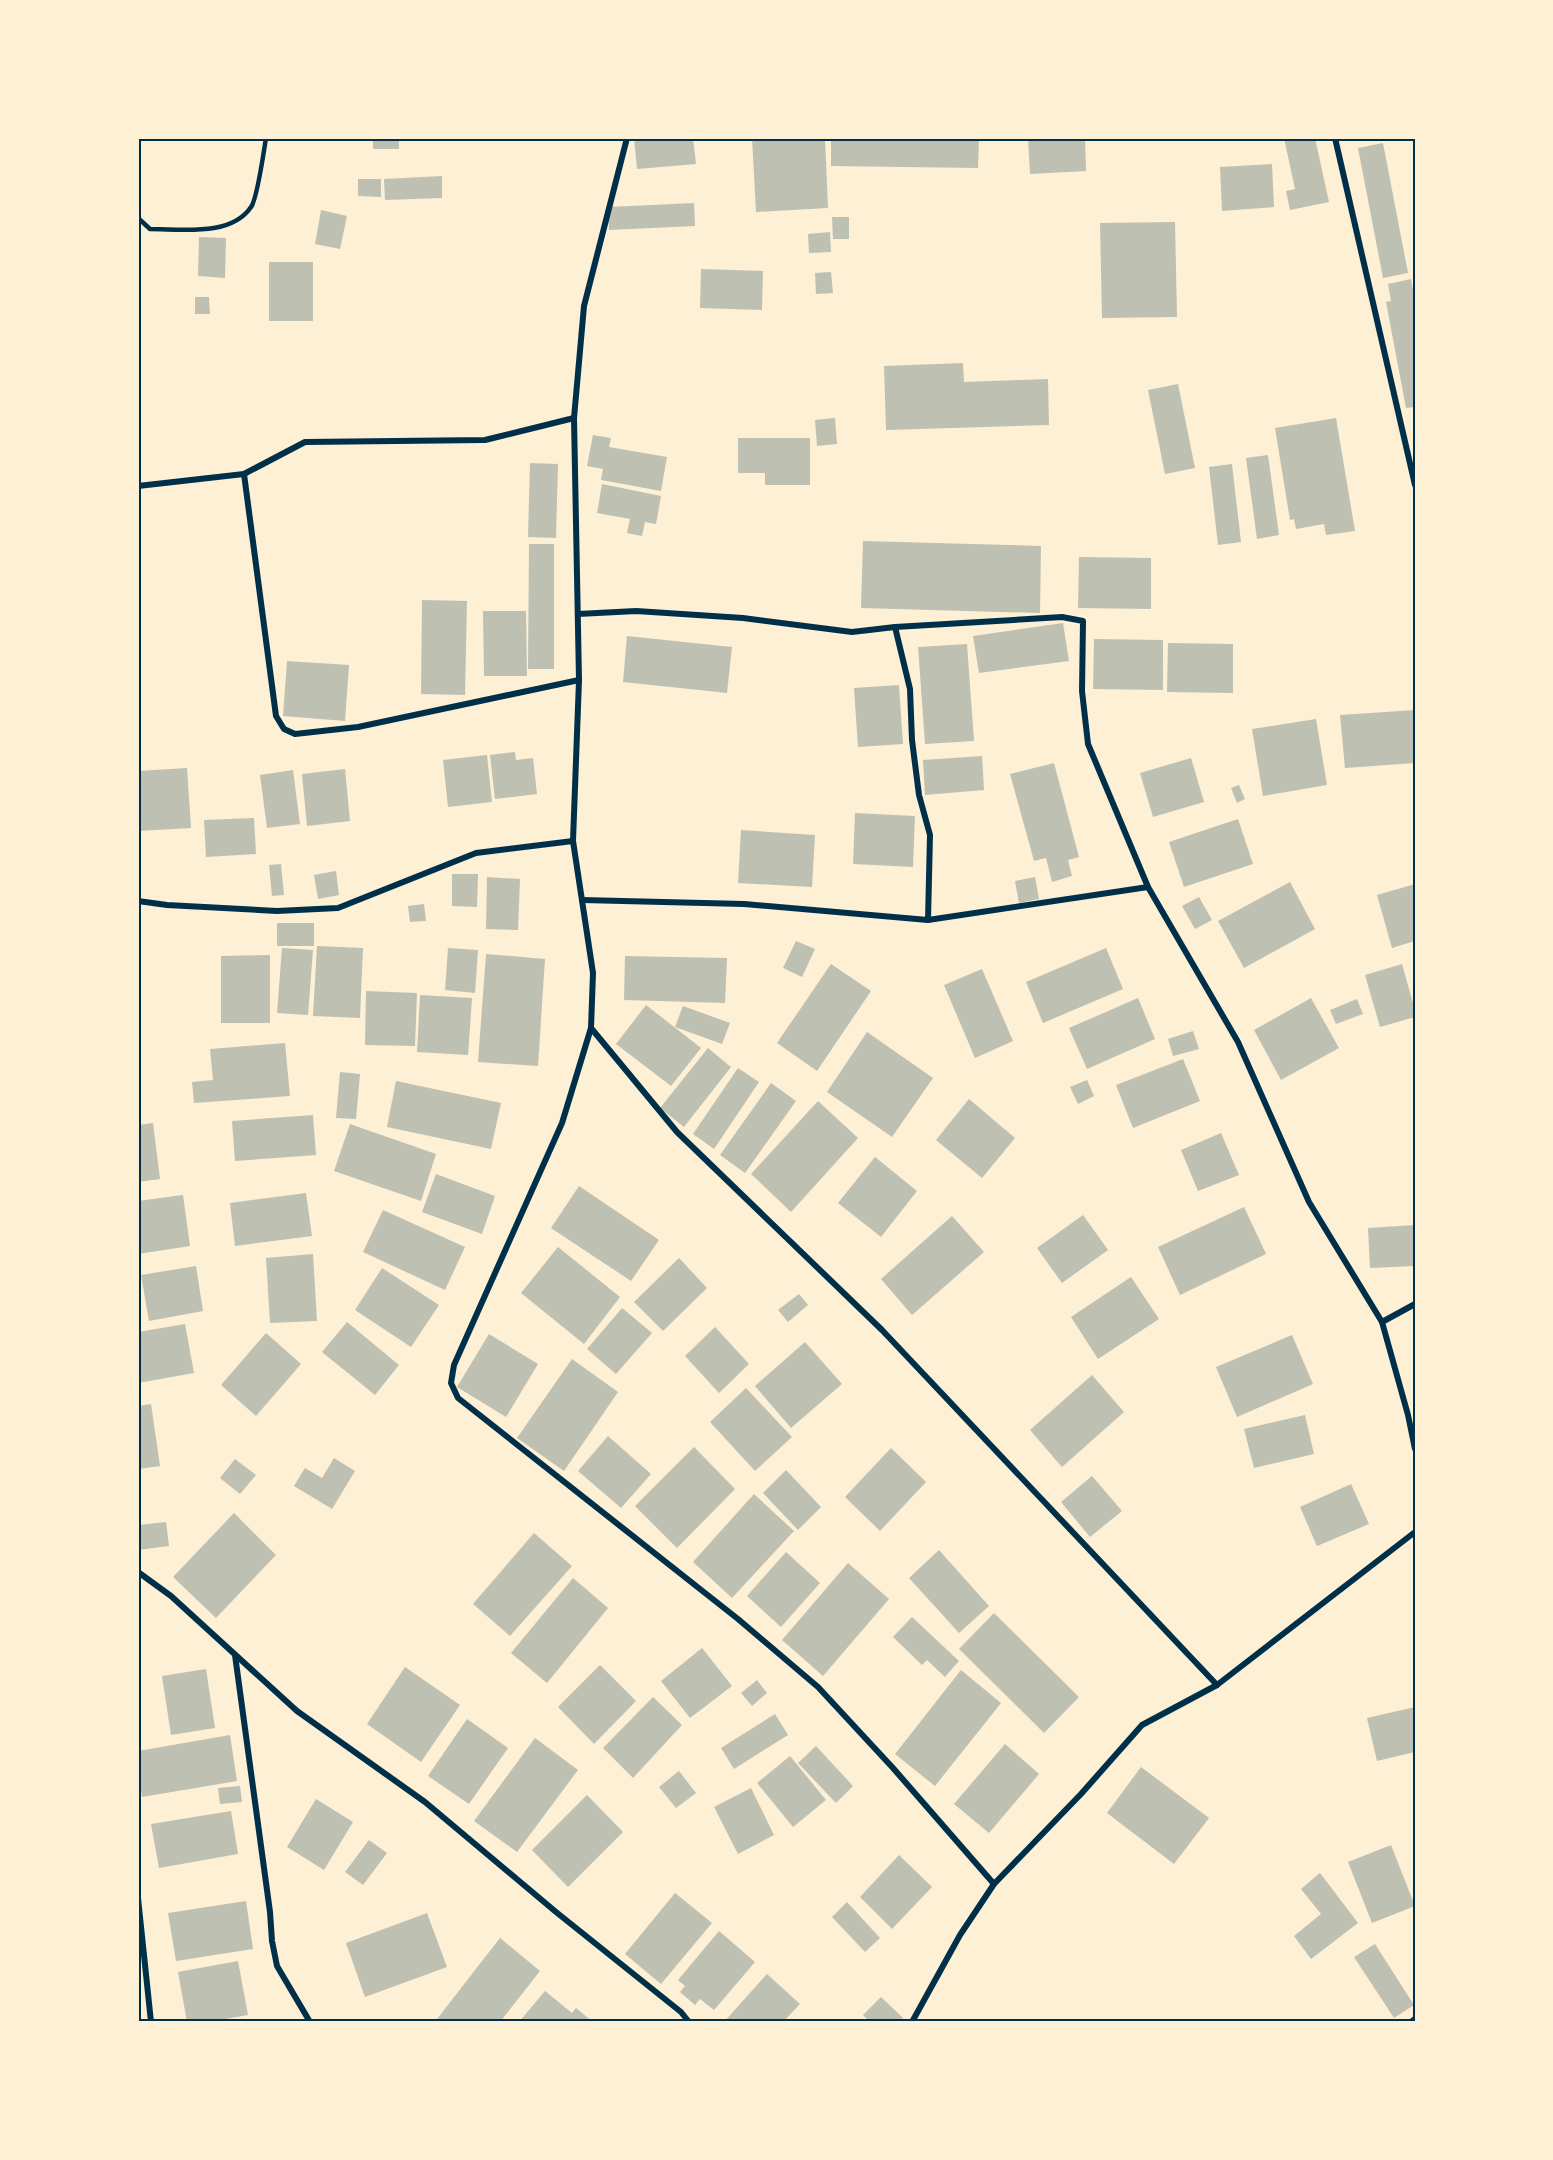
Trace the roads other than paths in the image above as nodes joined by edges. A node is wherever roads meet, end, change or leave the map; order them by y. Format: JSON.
{"nodes":[{"id":1,"x":266,"y":138,"type":"edge"},
{"id":2,"x":627,"y":138,"type":"edge"},
{"id":3,"x":1335,"y":138,"type":"edge"},
{"id":4,"x":138,"y":218,"type":"edge"},
{"id":5,"x":574,"y":418,"type":"junction"},
{"id":6,"x":244,"y":474,"type":"junction"},
{"id":7,"x":1415,"y":485,"type":"edge"},
{"id":8,"x":138,"y":486,"type":"edge"},
{"id":9,"x":578,"y":614,"type":"junction"},
{"id":10,"x":895,"y":627,"type":"junction"},
{"id":11,"x":579,"y":680,"type":"junction"},
{"id":12,"x":573,"y":842,"type":"junction"},
{"id":13,"x":1148,"y":887,"type":"junction"},
{"id":14,"x":582,"y":900,"type":"junction"},
{"id":15,"x":138,"y":901,"type":"edge"},
{"id":16,"x":928,"y":920,"type":"junction"},
{"id":17,"x":591,"y":1028,"type":"junction"},
{"id":18,"x":1415,"y":1304,"type":"edge"},
{"id":19,"x":1382,"y":1322,"type":"junction"},
{"id":20,"x":1415,"y":1449,"type":"edge"},
{"id":21,"x":1415,"y":1532,"type":"edge"},
{"id":22,"x":138,"y":1572,"type":"edge"},
{"id":23,"x":235,"y":1655,"type":"junction"},
{"id":24,"x":1217,"y":1685,"type":"junction"},
{"id":25,"x":994,"y":1884,"type":"junction"},
{"id":26,"x":138,"y":1898,"type":"edge"},
{"id":27,"x":1415,"y":2019,"type":"edge"},
{"id":28,"x":151,"y":2022,"type":"edge"},
{"id":29,"x":310,"y":2022,"type":"edge"},
{"id":30,"x":689,"y":2022,"type":"edge"},
{"id":31,"x":912,"y":2022,"type":"edge"},
{"id":32,"x":1412,"y":2022,"type":"edge"}],
"edges":[{"from":1,"to":4,"type":"lane"},
{"from":2,"to":5,"type":"street"},
{"from":3,"to":7,"type":"street"},
{"from":5,"to":6,"type":"street"},
{"from":5,"to":9,"type":"street"},
{"from":6,"to":8,"type":"street"},
{"from":6,"to":11,"type":"street"},
{"from":9,"to":10,"type":"street"},
{"from":9,"to":11,"type":"street"},
{"from":10,"to":13,"type":"street"},
{"from":10,"to":16,"type":"street"},
{"from":11,"to":12,"type":"street"},
{"from":12,"to":14,"type":"street"},
{"from":12,"to":15,"type":"street"},
{"from":13,"to":16,"type":"street"},
{"from":13,"to":19,"type":"street"},
{"from":14,"to":16,"type":"street"},
{"from":14,"to":17,"type":"street"},
{"from":17,"to":24,"type":"street"},
{"from":17,"to":25,"type":"street"},
{"from":18,"to":19,"type":"street"},
{"from":19,"to":20,"type":"street"},
{"from":21,"to":24,"type":"street"},
{"from":22,"to":23,"type":"street"},
{"from":23,"to":29,"type":"street"},
{"from":23,"to":30,"type":"street"},
{"from":24,"to":25,"type":"street"},
{"from":25,"to":31,"type":"street"},
{"from":26,"to":28,"type":"street"},
{"from":27,"to":32,"type":"street"}]}
